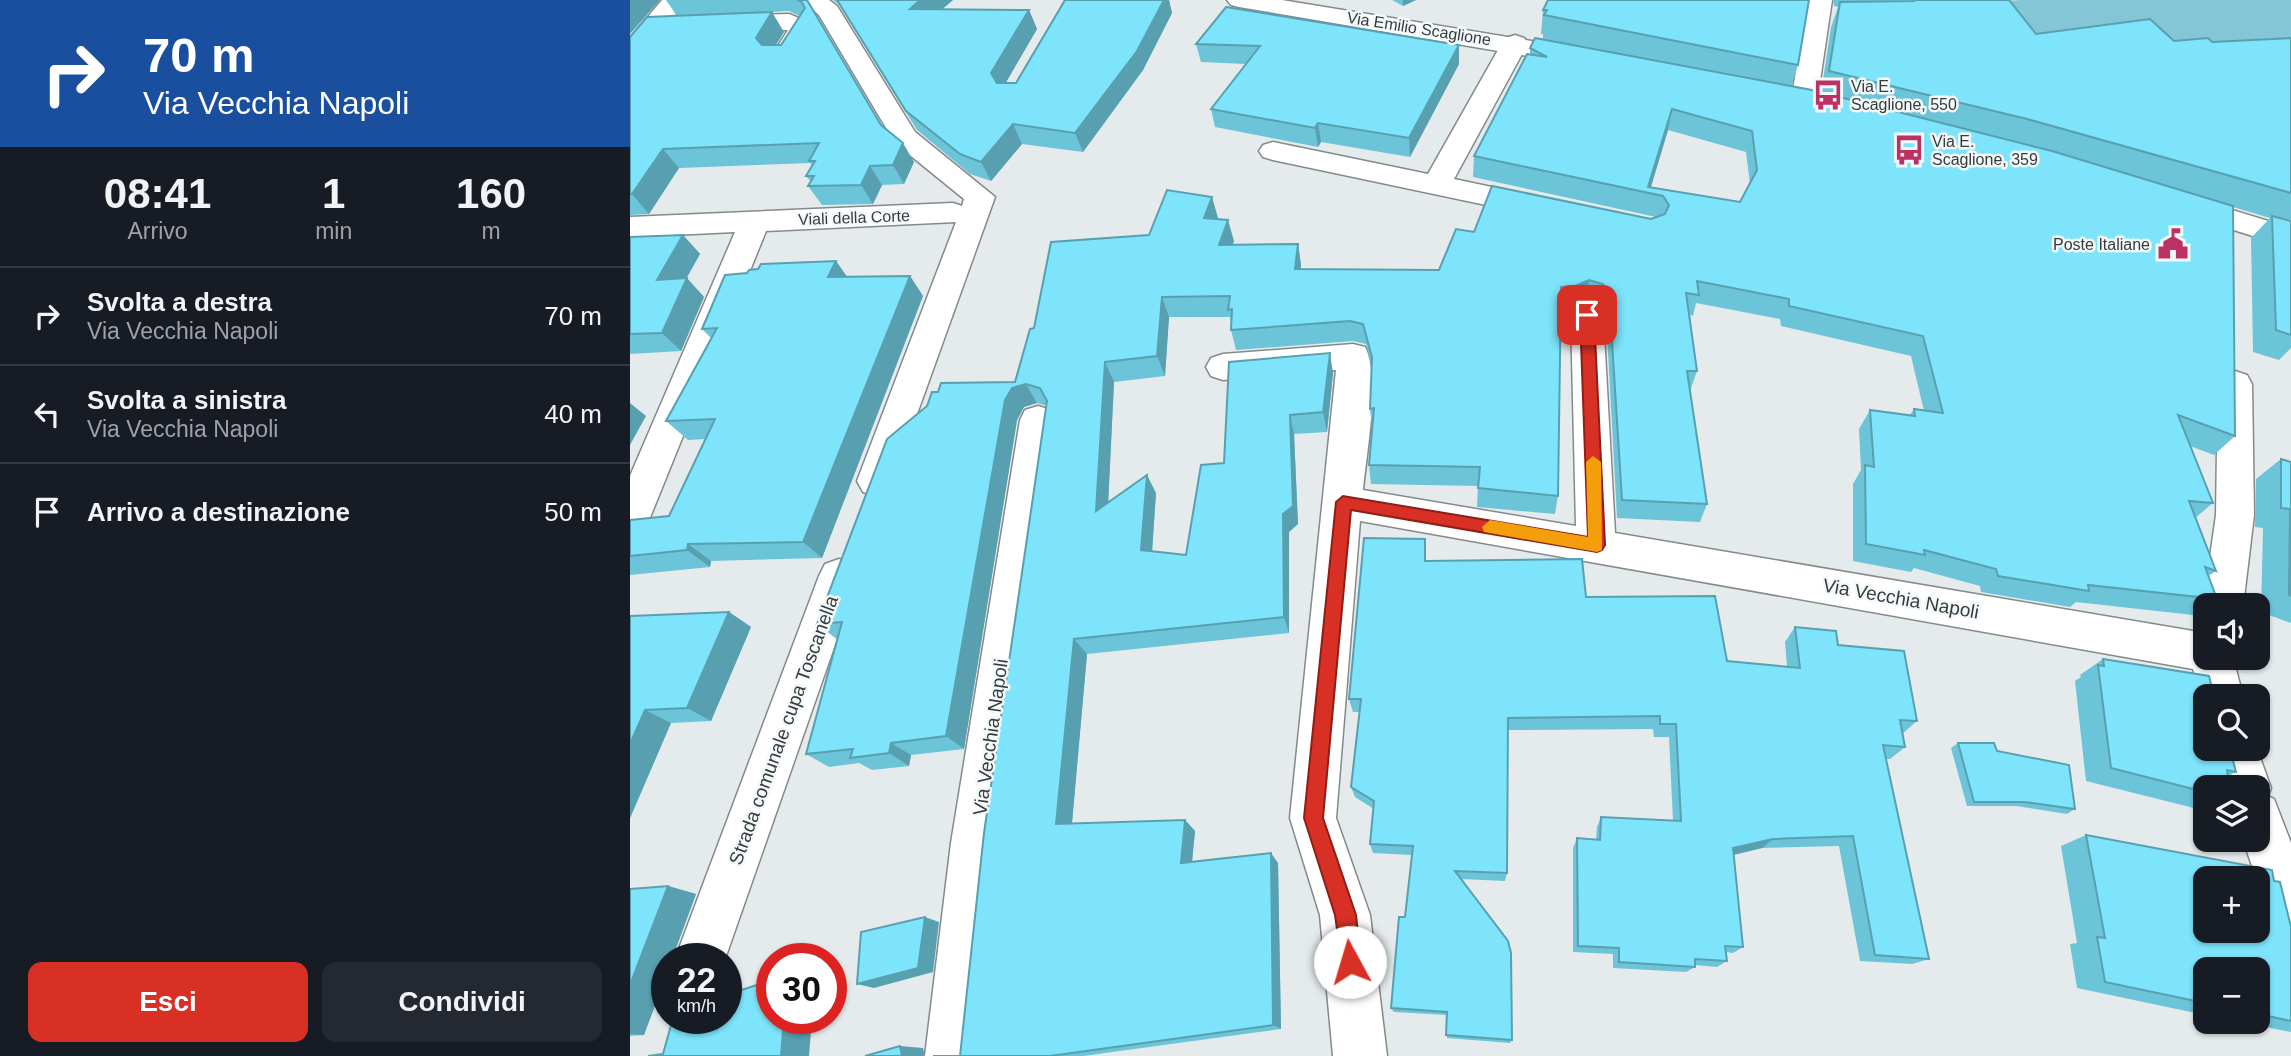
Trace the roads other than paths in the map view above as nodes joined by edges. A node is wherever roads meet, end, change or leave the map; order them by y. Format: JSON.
{"nodes":[{"id":1,"x":675,"y":0,"type":"edge"},
{"id":2,"x":814,"y":0,"type":"edge"},
{"id":3,"x":1239,"y":0,"type":"edge"},
{"id":4,"x":1827,"y":11,"type":"edge"},
{"id":5,"x":707,"y":24,"type":"edge"},
{"id":6,"x":679,"y":25,"type":"edge"},
{"id":7,"x":652,"y":27,"type":"junction"},
{"id":8,"x":1515,"y":43,"type":"junction"},
{"id":9,"x":630,"y":54,"type":"edge"},
{"id":10,"x":784,"y":57,"type":"edge"},
{"id":11,"x":1607,"y":62,"type":"edge"},
{"id":12,"x":1778,"y":96,"type":"edge"},
{"id":13,"x":1804,"y":101,"type":"junction"},
{"id":14,"x":1835,"y":108,"type":"edge"},
{"id":15,"x":1273,"y":150,"type":"dead end"},
{"id":16,"x":1436,"y":186,"type":"junction"},
{"id":17,"x":2155,"y":196,"type":"edge"},
{"id":18,"x":1568,"y":212,"type":"edge"},
{"id":19,"x":953,"y":213,"type":"dead end"},
{"id":20,"x":2233,"y":219,"type":"junction"},
{"id":21,"x":755,"y":222,"type":"junction"},
{"id":22,"x":630,"y":227,"type":"edge"},
{"id":23,"x":2291,"y":238,"type":"edge"},
{"id":24,"x":2234,"y":259,"type":"edge"},
{"id":25,"x":1587,"y":315,"type":"dead end"},
{"id":26,"x":2234,"y":354,"type":"edge"},
{"id":27,"x":1223,"y":367,"type":"dead end"},
{"id":28,"x":1038,"y":420,"type":"dead end"},
{"id":29,"x":1343,"y":502,"type":"junction"},
{"id":30,"x":864,"y":512,"type":"edge"},
{"id":31,"x":630,"y":520,"type":"edge"},
{"id":32,"x":1597,"y":545,"type":"junction"},
{"id":33,"x":849,"y":551,"type":"edge"},
{"id":34,"x":2225,"y":593,"type":"edge"},
{"id":35,"x":2193,"y":650,"type":"edge"},
{"id":36,"x":2270,"y":850,"type":"edge"},
{"id":37,"x":2291,"y":912,"type":"edge"},
{"id":38,"x":706,"y":943,"type":"edge"},
{"id":39,"x":952,"y":1056,"type":"edge"},
{"id":40,"x":1360,"y":1056,"type":"edge"}],
"edges":[{"from":1,"to":7,"type":"street"},
{"from":2,"to":30,"type":"street"},
{"from":3,"to":8,"type":"street","name":"Via Emilio Scaglione"},
{"from":4,"to":13,"type":"street"},
{"from":5,"to":10,"type":"street"},
{"from":6,"to":7,"type":"street"},
{"from":7,"to":9,"type":"street"},
{"from":8,"to":11,"type":"street","name":"Via Emilio Scaglione"},
{"from":8,"to":16,"type":"street","name":"Via Emilio Scaglione"},
{"from":12,"to":13,"type":"street"},
{"from":13,"to":14,"type":"street"},
{"from":15,"to":16,"type":"street"},
{"from":16,"to":18,"type":"street"},
{"from":17,"to":20,"type":"street"},
{"from":19,"to":21,"type":"street","name":"Viali della Corte"},
{"from":20,"to":23,"type":"street"},
{"from":20,"to":24,"type":"street"},
{"from":21,"to":22,"type":"street","name":"Viali della Corte"},
{"from":21,"to":31,"type":"street"},
{"from":25,"to":32,"type":"street"},
{"from":26,"to":34,"type":"street"},
{"from":27,"to":29,"type":"street"},
{"from":28,"to":39,"type":"street","name":"Via Vecchia Napoli"},
{"from":29,"to":32,"type":"street","name":"Via Vecchia Napoli"},
{"from":29,"to":40,"type":"street"},
{"from":32,"to":35,"type":"street","name":"Via Vecchia Napoli"},
{"from":33,"to":38,"type":"street","name":"Strada comunale cupa Toscanella"},
{"from":36,"to":37,"type":"street"}]}
